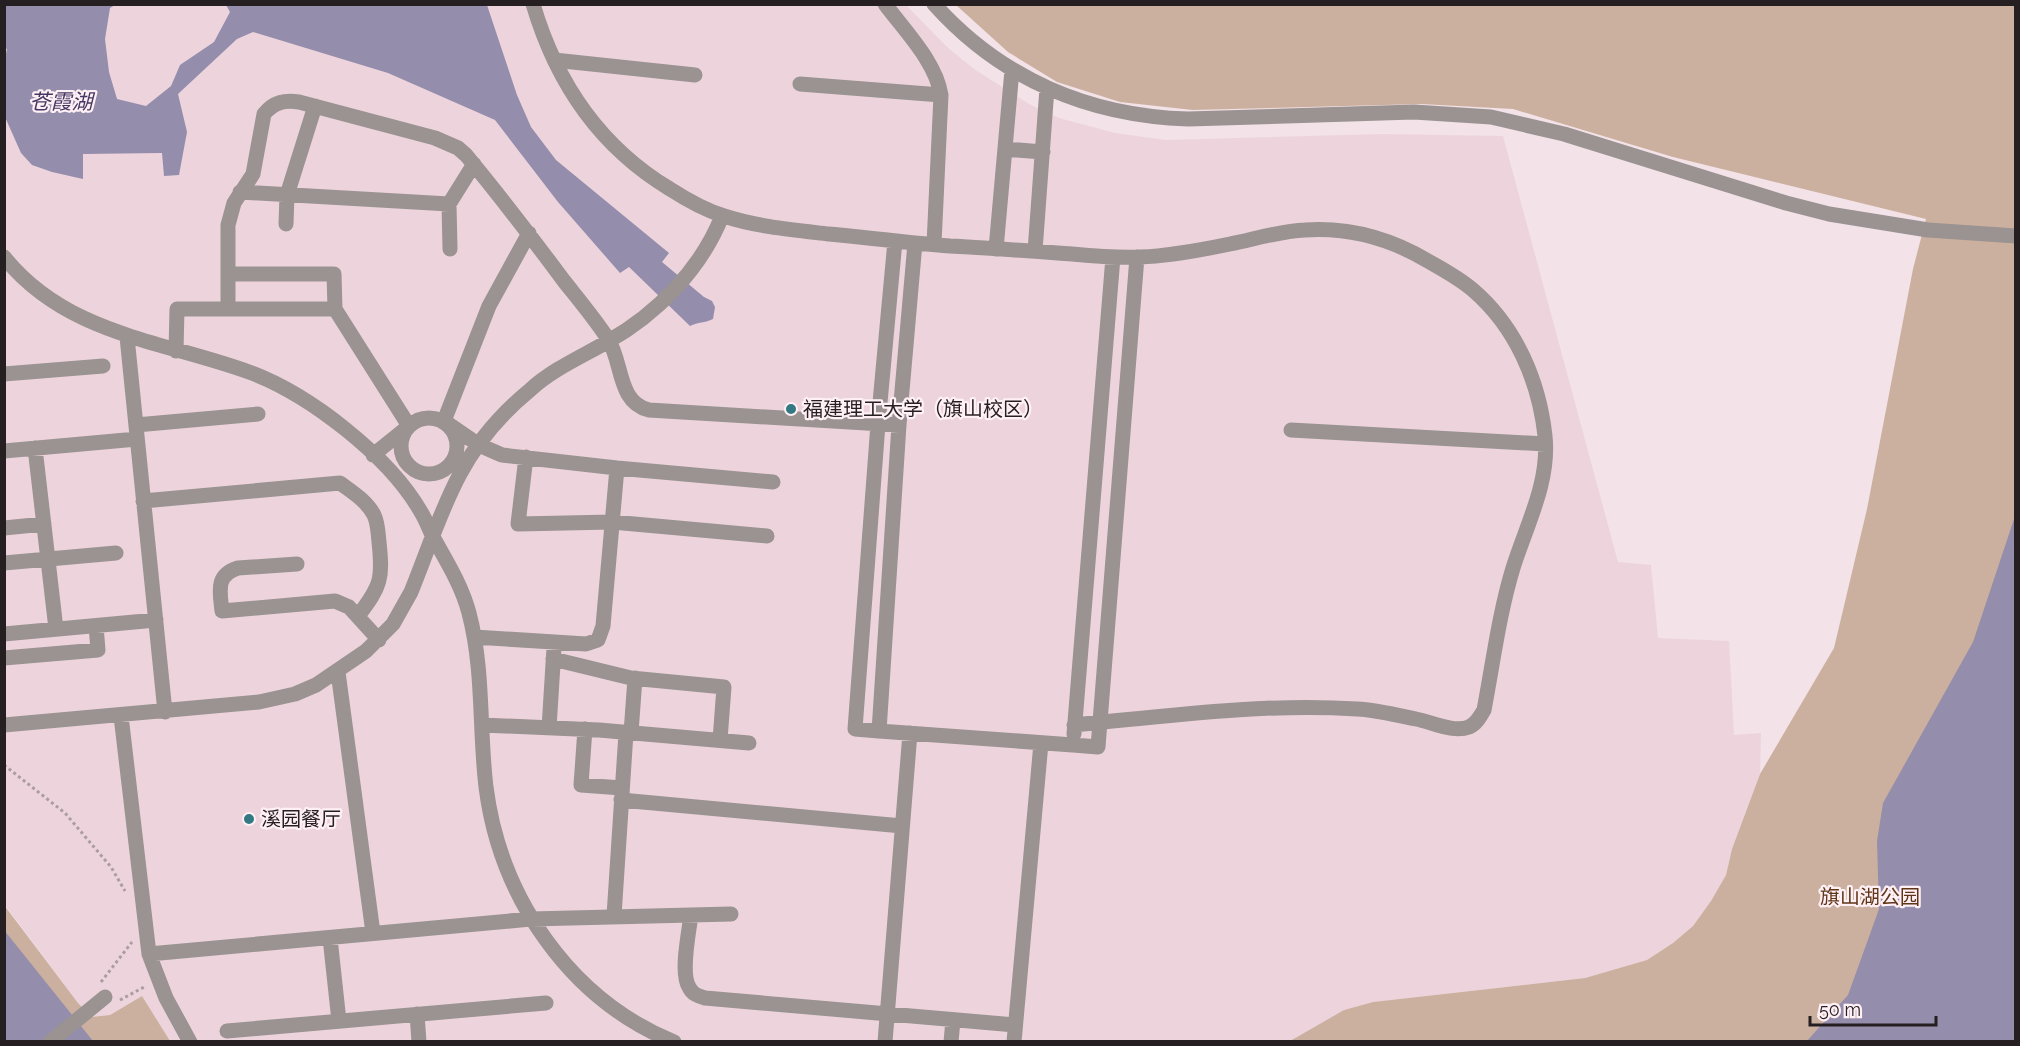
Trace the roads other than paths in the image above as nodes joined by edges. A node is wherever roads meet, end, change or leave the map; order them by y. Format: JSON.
{"nodes":[{"id":1,"x":534,"y":4,"type":"edge"},
{"id":2,"x":885,"y":4,"type":"edge"},
{"id":3,"x":934,"y":4,"type":"edge"},
{"id":4,"x":554,"y":60,"type":"junction"},
{"id":5,"x":1012,"y":70,"type":"junction"},
{"id":6,"x":695,"y":75,"type":"dead end"},
{"id":7,"x":801,"y":84,"type":"dead end"},
{"id":8,"x":1047,"y":88,"type":"junction"},
{"id":9,"x":941,"y":95,"type":"junction"},
{"id":10,"x":315,"y":106,"type":"junction"},
{"id":11,"x":1005,"y":149,"type":"junction"},
{"id":12,"x":1042,"y":152,"type":"junction"},
{"id":13,"x":474,"y":164,"type":"junction"},
{"id":14,"x":240,"y":192,"type":"junction"},
{"id":15,"x":287,"y":195,"type":"junction"},
{"id":16,"x":449,"y":204,"type":"junction"},
{"id":17,"x":722,"y":216,"type":"junction"},
{"id":18,"x":286,"y":224,"type":"dead end"},
{"id":19,"x":529,"y":233,"type":"junction"},
{"id":20,"x":2016,"y":236,"type":"edge"},
{"id":21,"x":895,"y":241,"type":"junction"},
{"id":22,"x":915,"y":243,"type":"junction"},
{"id":23,"x":934,"y":244,"type":"junction"},
{"id":24,"x":450,"y":249,"type":"dead end"},
{"id":25,"x":996,"y":249,"type":"junction"},
{"id":26,"x":1035,"y":251,"type":"junction"},
{"id":27,"x":1113,"y":257,"type":"junction"},
{"id":28,"x":1137,"y":257,"type":"junction"},
{"id":29,"x":7,"y":263,"type":"edge"},
{"id":30,"x":228,"y":274,"type":"junction"},
{"id":31,"x":228,"y":309,"type":"junction"},
{"id":32,"x":334,"y":309,"type":"junction"},
{"id":33,"x":127,"y":337,"type":"junction"},
{"id":34,"x":610,"y":341,"type":"junction"},
{"id":35,"x":176,"y":351,"type":"junction"},
{"id":36,"x":103,"y":366,"type":"dead end"},
{"id":37,"x":4,"y":374,"type":"edge"},
{"id":38,"x":258,"y":414,"type":"dead end"},
{"id":39,"x":444,"y":422,"type":"junction"},
{"id":40,"x":878,"y":424,"type":"junction"},
{"id":41,"x":899,"y":425,"type":"junction"},
{"id":42,"x":409,"y":426,"type":"junction"},
{"id":43,"x":1291,"y":430,"type":"dead end"},
{"id":44,"x":136,"y":432,"type":"junction"},
{"id":45,"x":1545,"y":444,"type":"junction"},
{"id":46,"x":479,"y":445,"type":"junction"},
{"id":47,"x":35,"y":448,"type":"junction"},
{"id":48,"x":4,"y":451,"type":"edge"},
{"id":49,"x":373,"y":455,"type":"junction"},
{"id":50,"x":526,"y":457,"type":"junction"},
{"id":51,"x":617,"y":468,"type":"junction"},
{"id":52,"x":772,"y":482,"type":"dead end"},
{"id":53,"x":143,"y":501,"type":"junction"},
{"id":54,"x":612,"y":522,"type":"junction"},
{"id":55,"x":44,"y":524,"type":"junction"},
{"id":56,"x":4,"y":528,"type":"edge"},
{"id":57,"x":433,"y":536,"type":"junction"},
{"id":58,"x":767,"y":536,"type":"dead end"},
{"id":59,"x":116,"y":553,"type":"dead end"},
{"id":60,"x":48,"y":559,"type":"junction"},
{"id":61,"x":4,"y":563,"type":"edge"},
{"id":62,"x":297,"y":564,"type":"dead end"},
{"id":63,"x":358,"y":616,"type":"junction"},
{"id":64,"x":156,"y":620,"type":"junction"},
{"id":65,"x":96,"y":626,"type":"junction"},
{"id":66,"x":56,"y":629,"type":"junction"},
{"id":67,"x":4,"y":634,"type":"edge"},
{"id":68,"x":474,"y":638,"type":"junction"},
{"id":69,"x":379,"y":640,"type":"junction"},
{"id":70,"x":554,"y":642,"type":"junction"},
{"id":71,"x":4,"y":658,"type":"edge"},
{"id":72,"x":553,"y":659,"type":"junction"},
{"id":73,"x":338,"y":672,"type":"junction"},
{"id":74,"x":635,"y":678,"type":"junction"},
{"id":75,"x":165,"y":712,"type":"junction"},
{"id":76,"x":122,"y":716,"type":"junction"},
{"id":77,"x":1100,"y":723,"type":"junction"},
{"id":78,"x":482,"y":724,"type":"junction"},
{"id":79,"x":4,"y":725,"type":"edge"},
{"id":80,"x":1074,"y":725,"type":"junction"},
{"id":81,"x":549,"y":728,"type":"junction"},
{"id":82,"x":585,"y":729,"type":"junction"},
{"id":83,"x":879,"y":731,"type":"junction"},
{"id":84,"x":628,"y":733,"type":"junction"},
{"id":85,"x":910,"y":733,"type":"junction"},
{"id":86,"x":720,"y":740,"type":"junction"},
{"id":87,"x":749,"y":743,"type":"dead end"},
{"id":88,"x":1041,"y":743,"type":"junction"},
{"id":89,"x":1073,"y":746,"type":"junction"},
{"id":90,"x":621,"y":794,"type":"junction"},
{"id":91,"x":902,"y":826,"type":"junction"},
{"id":92,"x":731,"y":914,"type":"dead end"},
{"id":93,"x":691,"y":915,"type":"junction"},
{"id":94,"x":614,"y":916,"type":"junction"},
{"id":95,"x":531,"y":919,"type":"junction"},
{"id":96,"x":373,"y":933,"type":"junction"},
{"id":97,"x":330,"y":938,"type":"junction"},
{"id":98,"x":149,"y":954,"type":"junction"},
{"id":99,"x":105,"y":997,"type":"road end"},
{"id":100,"x":546,"y":1003,"type":"dead end"},
{"id":101,"x":417,"y":1014,"type":"junction"},
{"id":102,"x":887,"y":1014,"type":"junction"},
{"id":103,"x":952,"y":1020,"type":"junction"},
{"id":104,"x":339,"y":1021,"type":"junction"},
{"id":105,"x":1015,"y":1025,"type":"junction"},
{"id":106,"x":227,"y":1031,"type":"dead end"},
{"id":107,"x":50,"y":1041,"type":"edge"},
{"id":108,"x":190,"y":1041,"type":"edge"},
{"id":109,"x":419,"y":1041,"type":"edge"},
{"id":110,"x":674,"y":1041,"type":"edge"},
{"id":111,"x":885,"y":1041,"type":"edge"},
{"id":112,"x":951,"y":1041,"type":"edge"},
{"id":113,"x":1014,"y":1041,"type":"edge"}],
"edges":[{"from":1,"to":4,"type":"street"},
{"from":2,"to":9,"type":"street"},
{"from":3,"to":5,"type":"street"},
{"from":4,"to":6,"type":"street"},
{"from":4,"to":17,"type":"street"},
{"from":5,"to":8,"type":"street"},
{"from":5,"to":11,"type":"street"},
{"from":7,"to":9,"type":"street"},
{"from":8,"to":12,"type":"street"},
{"from":8,"to":20,"type":"street"},
{"from":9,"to":23,"type":"street"},
{"from":10,"to":13,"type":"street"},
{"from":10,"to":14,"type":"street"},
{"from":10,"to":15,"type":"street"},
{"from":11,"to":12,"type":"street"},
{"from":11,"to":25,"type":"street"},
{"from":12,"to":26,"type":"street"},
{"from":13,"to":16,"type":"street"},
{"from":13,"to":19,"type":"street"},
{"from":14,"to":15,"type":"street"},
{"from":14,"to":30,"type":"street"},
{"from":15,"to":16,"type":"street"},
{"from":15,"to":18,"type":"street"},
{"from":16,"to":24,"type":"street"},
{"from":17,"to":21,"type":"street"},
{"from":17,"to":34,"type":"street"},
{"from":19,"to":34,"type":"street"},
{"from":19,"to":39,"type":"street"},
{"from":21,"to":22,"type":"street"},
{"from":21,"to":40,"type":"street"},
{"from":22,"to":23,"type":"street"},
{"from":22,"to":41,"type":"street"},
{"from":23,"to":25,"type":"street"},
{"from":25,"to":26,"type":"street"},
{"from":26,"to":27,"type":"street"},
{"from":27,"to":28,"type":"street"},
{"from":27,"to":80,"type":"street"},
{"from":28,"to":45,"type":"street"},
{"from":28,"to":77,"type":"street"},
{"from":29,"to":33,"type":"street"},
{"from":30,"to":31,"type":"street"},
{"from":30,"to":32,"type":"street"},
{"from":31,"to":32,"type":"street"},
{"from":31,"to":35,"type":"street"},
{"from":32,"to":42,"type":"street"},
{"from":33,"to":35,"type":"street"},
{"from":33,"to":44,"type":"street"},
{"from":34,"to":40,"type":"street"},
{"from":34,"to":46,"type":"street"},
{"from":35,"to":49,"type":"street"},
{"from":36,"to":37,"type":"street"},
{"from":38,"to":44,"type":"street"},
{"from":39,"to":42,"type":"street"},
{"from":39,"to":42,"type":"street"},
{"from":39,"to":46,"type":"street"},
{"from":40,"to":41,"type":"street"},
{"from":40,"to":83,"type":"street"},
{"from":41,"to":83,"type":"street"},
{"from":42,"to":49,"type":"street"},
{"from":43,"to":45,"type":"street"},
{"from":44,"to":47,"type":"street"},
{"from":44,"to":53,"type":"street"},
{"from":45,"to":77,"type":"street"},
{"from":46,"to":50,"type":"street"},
{"from":46,"to":57,"type":"street"},
{"from":47,"to":48,"type":"street"},
{"from":47,"to":55,"type":"street"},
{"from":49,"to":57,"type":"street"},
{"from":50,"to":51,"type":"street"},
{"from":50,"to":54,"type":"street"},
{"from":51,"to":52,"type":"street"},
{"from":51,"to":54,"type":"street"},
{"from":53,"to":63,"type":"street"},
{"from":53,"to":64,"type":"street"},
{"from":54,"to":58,"type":"street"},
{"from":54,"to":70,"type":"street"},
{"from":55,"to":56,"type":"street"},
{"from":55,"to":60,"type":"street"},
{"from":57,"to":68,"type":"street"},
{"from":57,"to":69,"type":"street"},
{"from":59,"to":60,"type":"street"},
{"from":60,"to":61,"type":"street"},
{"from":60,"to":66,"type":"street"},
{"from":62,"to":63,"type":"street"},
{"from":63,"to":69,"type":"street"},
{"from":64,"to":65,"type":"street"},
{"from":64,"to":75,"type":"street"},
{"from":65,"to":66,"type":"street"},
{"from":65,"to":71,"type":"street"},
{"from":66,"to":67,"type":"street"},
{"from":68,"to":70,"type":"street"},
{"from":68,"to":78,"type":"street"},
{"from":69,"to":73,"type":"street"},
{"from":70,"to":72,"type":"street"},
{"from":72,"to":74,"type":"street"},
{"from":72,"to":81,"type":"street"},
{"from":73,"to":75,"type":"street"},
{"from":73,"to":96,"type":"street"},
{"from":74,"to":84,"type":"street"},
{"from":74,"to":86,"type":"street"},
{"from":75,"to":76,"type":"street"},
{"from":76,"to":79,"type":"street"},
{"from":76,"to":98,"type":"street"},
{"from":77,"to":80,"type":"street"},
{"from":77,"to":89,"type":"street"},
{"from":78,"to":81,"type":"street"},
{"from":78,"to":95,"type":"street"},
{"from":80,"to":89,"type":"street"},
{"from":81,"to":82,"type":"street"},
{"from":82,"to":84,"type":"street"},
{"from":82,"to":90,"type":"street"},
{"from":83,"to":85,"type":"street"},
{"from":84,"to":86,"type":"street"},
{"from":84,"to":90,"type":"street"},
{"from":85,"to":88,"type":"street"},
{"from":85,"to":91,"type":"street"},
{"from":86,"to":87,"type":"street"},
{"from":88,"to":89,"type":"street"},
{"from":88,"to":105,"type":"street"},
{"from":90,"to":91,"type":"street"},
{"from":90,"to":94,"type":"street"},
{"from":91,"to":102,"type":"street"},
{"from":92,"to":93,"type":"street"},
{"from":93,"to":94,"type":"street"},
{"from":93,"to":102,"type":"street"},
{"from":94,"to":95,"type":"street"},
{"from":95,"to":96,"type":"street"},
{"from":95,"to":110,"type":"street"},
{"from":96,"to":97,"type":"street"},
{"from":97,"to":98,"type":"street"},
{"from":97,"to":104,"type":"street"},
{"from":98,"to":108,"type":"street"},
{"from":99,"to":107,"type":"street"},
{"from":100,"to":101,"type":"street"},
{"from":101,"to":104,"type":"street"},
{"from":101,"to":109,"type":"street"},
{"from":102,"to":103,"type":"street"},
{"from":102,"to":111,"type":"street"},
{"from":103,"to":105,"type":"street"},
{"from":103,"to":112,"type":"street"},
{"from":104,"to":106,"type":"street"},
{"from":105,"to":113,"type":"street"}]}
